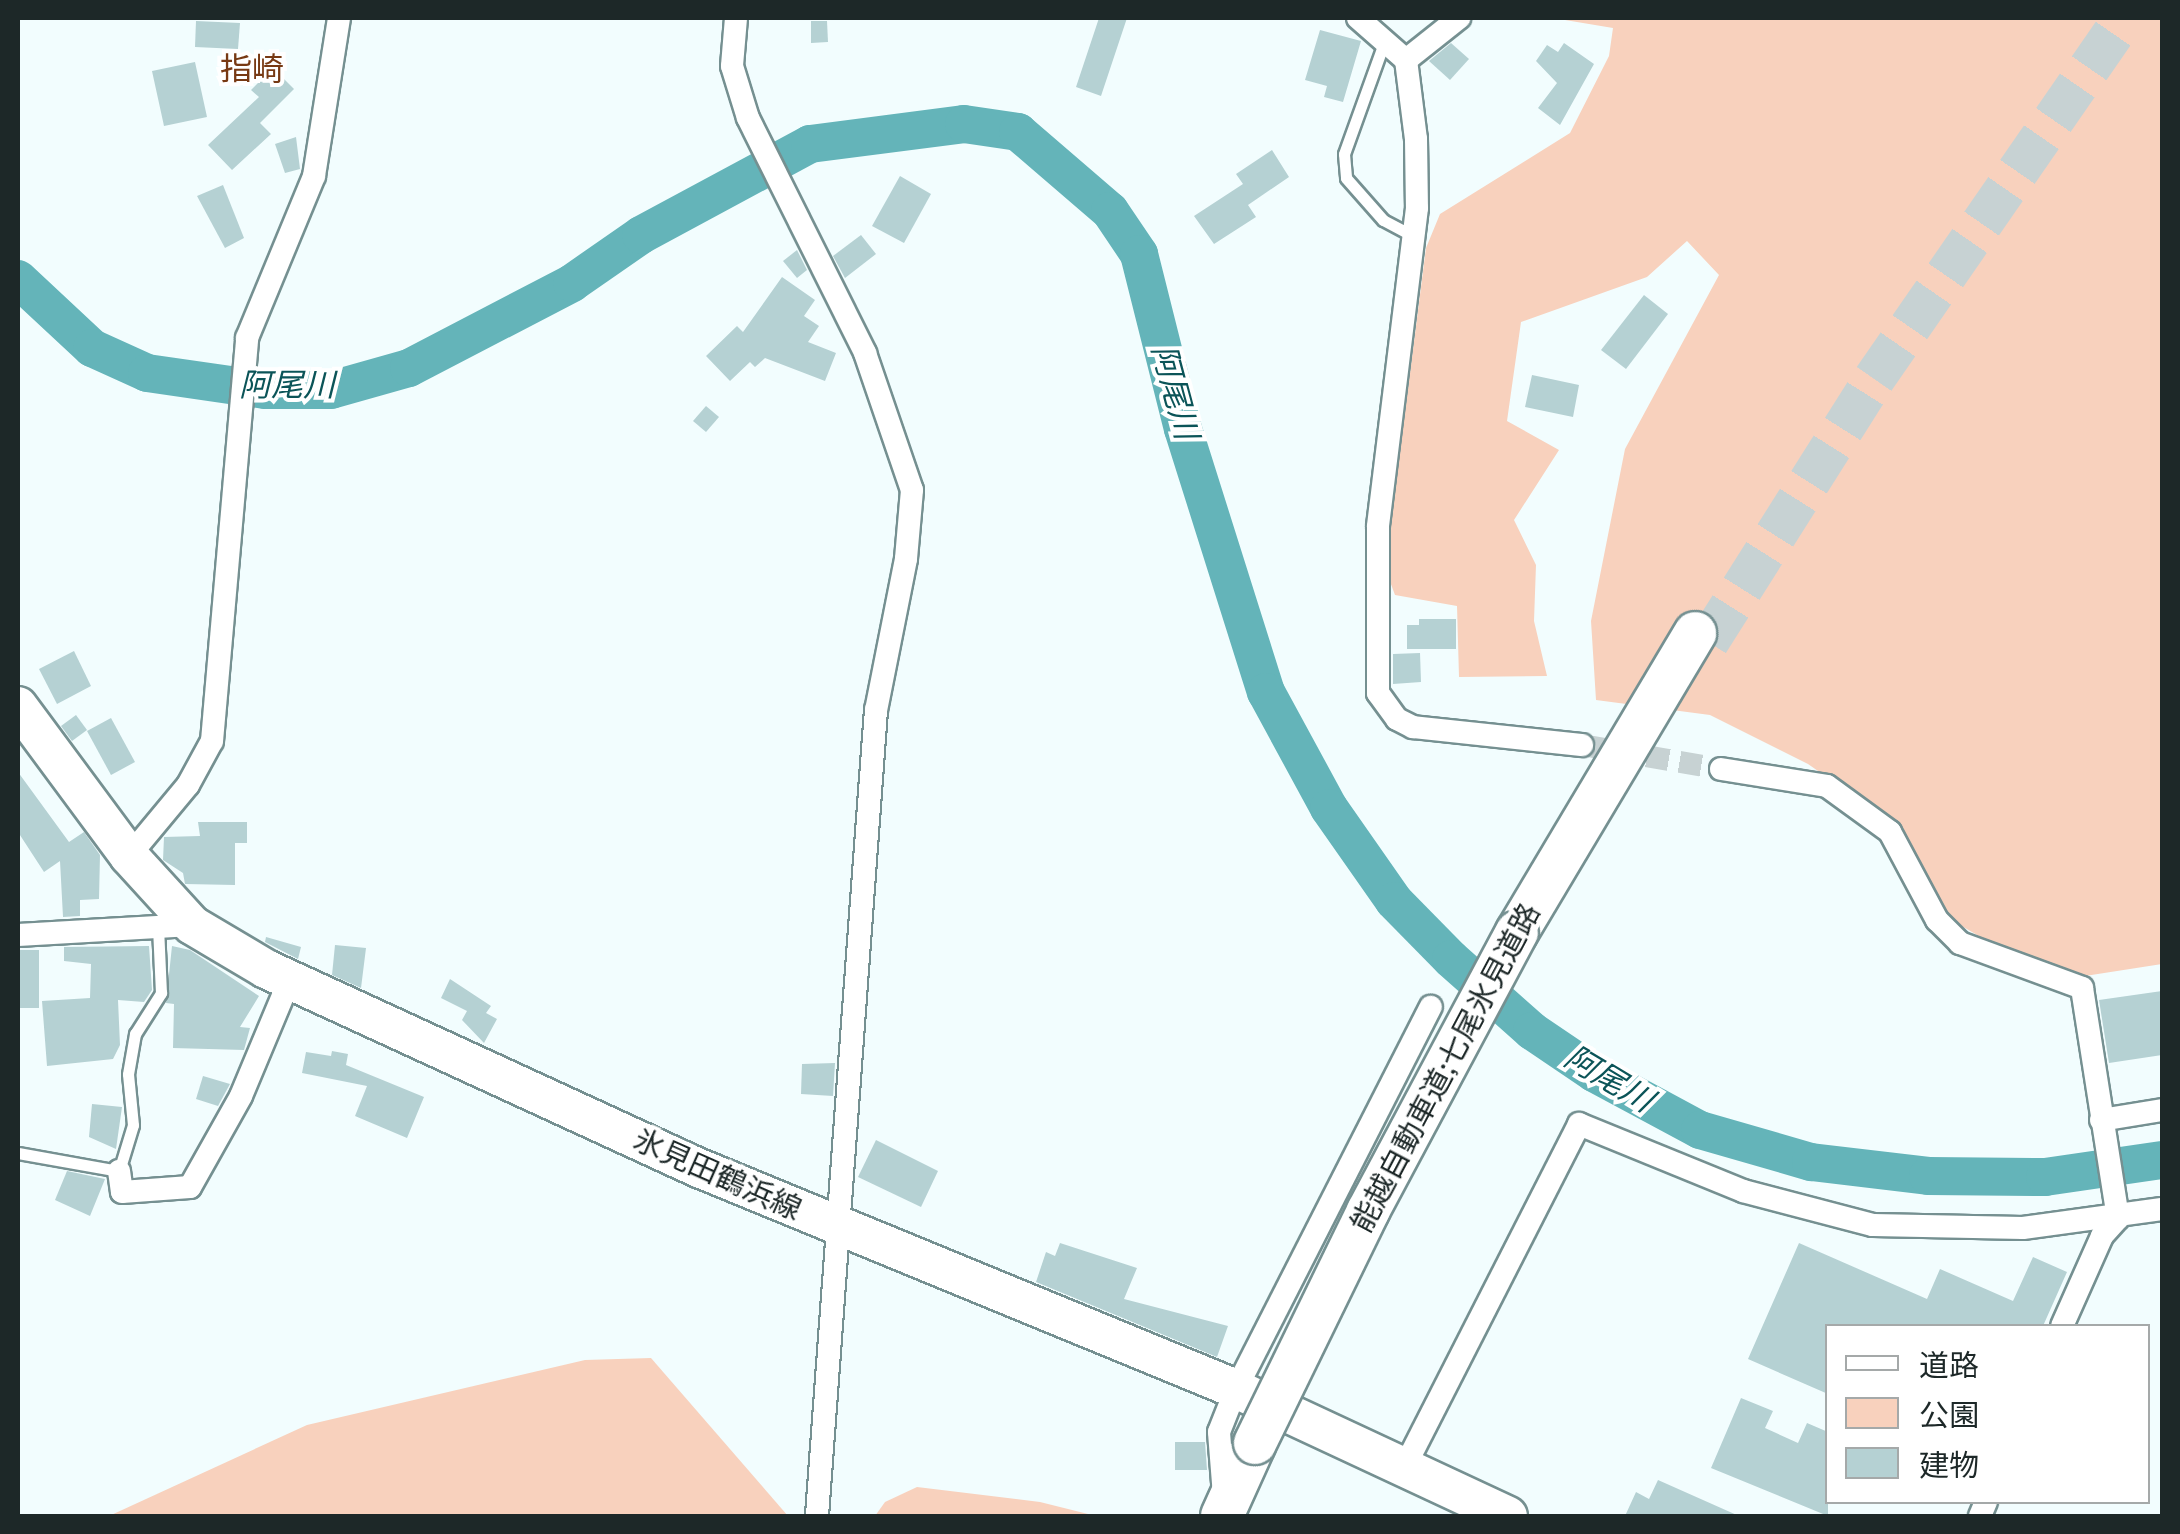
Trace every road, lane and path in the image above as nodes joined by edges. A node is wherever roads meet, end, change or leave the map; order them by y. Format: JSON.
{"nodes":[{"id":1,"x":339,"y":18,"type":"edge"},
{"id":2,"x":736,"y":18,"type":"edge"},
{"id":3,"x":1358,"y":18,"type":"edge"},
{"id":4,"x":1459,"y":18,"type":"edge"},
{"id":5,"x":1385,"y":40,"type":"junction"},
{"id":6,"x":1406,"y":60,"type":"junction"},
{"id":7,"x":1414,"y":236,"type":"junction"},
{"id":8,"x":1702,"y":637,"type":"tunnel mouth"},
{"id":9,"x":18,"y":706,"type":"edge"},
{"id":10,"x":1582,"y":745,"type":"tunnel mouth"},
{"id":11,"x":1721,"y":769,"type":"tunnel mouth"},
{"id":12,"x":129,"y":856,"type":"junction"},
{"id":13,"x":175,"y":927,"type":"junction"},
{"id":14,"x":18,"y":934,"type":"edge"},
{"id":15,"x":289,"y":981,"type":"junction"},
{"id":16,"x":1431,"y":1007,"type":"dead end"},
{"id":17,"x":2162,"y":1110,"type":"edge"},
{"id":18,"x":2100,"y":1120,"type":"junction"},
{"id":19,"x":18,"y":1153,"type":"edge"},
{"id":20,"x":119,"y":1171,"type":"junction"},
{"id":21,"x":2162,"y":1209,"type":"edge"},
{"id":22,"x":2118,"y":1218,"type":"junction"},
{"id":23,"x":837,"y":1227,"type":"junction"},
{"id":24,"x":2063,"y":1324,"type":"edge"},
{"id":25,"x":1236,"y":1389,"type":"junction"},
{"id":26,"x":1404,"y":1468,"type":"junction"},
{"id":27,"x":1227,"y":1510,"type":"edge"},
{"id":28,"x":817,"y":1516,"type":"edge"},
{"id":29,"x":1508,"y":1516,"type":"edge"}],
"edges":[{"from":1,"to":12,"type":"street"},
{"from":2,"to":23,"type":"street"},
{"from":3,"to":5,"type":"street"},
{"from":4,"to":6,"type":"street"},
{"from":5,"to":6,"type":"street"},
{"from":5,"to":7,"type":"lane"},
{"from":6,"to":7,"type":"street"},
{"from":7,"to":10,"type":"street"},
{"from":8,"to":27,"type":"highway","name":"能越自動車道;七尾氷見道路"},
{"from":9,"to":12,"type":"main road","name":"氷見田鶴浜線"},
{"from":11,"to":18,"type":"street"},
{"from":12,"to":13,"type":"main road","name":"氷見田鶴浜線"},
{"from":13,"to":14,"type":"street"},
{"from":13,"to":15,"type":"main road","name":"氷見田鶴浜線"},
{"from":13,"to":20,"type":"lane"},
{"from":15,"to":20,"type":"street"},
{"from":15,"to":23,"type":"main road","name":"氷見田鶴浜線"},
{"from":16,"to":25,"type":"street"},
{"from":17,"to":18,"type":"street"},
{"from":18,"to":22,"type":"street"},
{"from":19,"to":20,"type":"lane"},
{"from":21,"to":22,"type":"street"},
{"from":22,"to":24,"type":"street"},
{"from":22,"to":26,"type":"street"},
{"from":23,"to":25,"type":"main road","name":"氷見田鶴浜線"},
{"from":23,"to":28,"type":"street"},
{"from":25,"to":26,"type":"main road","name":"氷見田鶴浜線"},
{"from":25,"to":27,"type":"street"},
{"from":26,"to":29,"type":"main road","name":"氷見田鶴浜線"}]}
